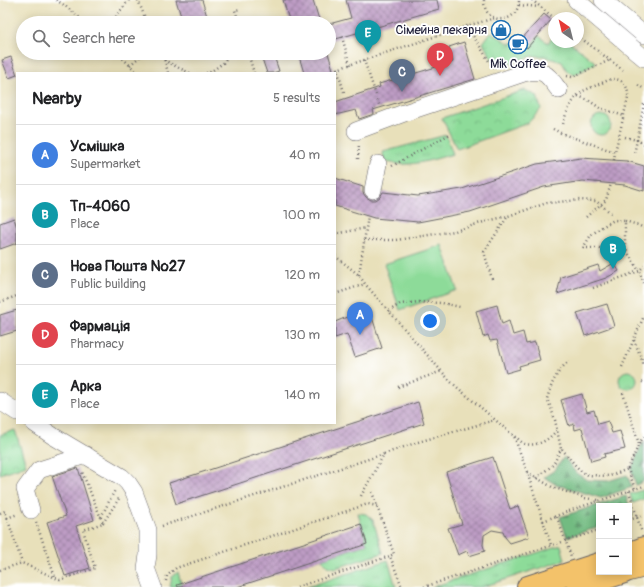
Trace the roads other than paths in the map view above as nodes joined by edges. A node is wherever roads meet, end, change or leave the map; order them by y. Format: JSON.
{"nodes":[{"id":1,"x":576,"y":0,"type":"edge"},
{"id":2,"x":603,"y":0,"type":"edge"},
{"id":3,"x":644,"y":35,"type":"edge"},
{"id":4,"x":644,"y":58,"type":"edge"},
{"id":5,"x":559,"y":90,"type":"dead end"},
{"id":6,"x":356,"y":130,"type":"dead end"},
{"id":7,"x":384,"y":165,"type":"road end"},
{"id":8,"x":373,"y":190,"type":"dead end"},
{"id":9,"x":16,"y":395,"type":"edge"},
{"id":10,"x":0,"y":400,"type":"edge"},
{"id":11,"x":16,"y":411,"type":"edge"},
{"id":12,"x":38,"y":424,"type":"edge"},
{"id":13,"x":56,"y":429,"type":"edge"},
{"id":14,"x":81,"y":457,"type":"junction"},
{"id":15,"x":31,"y":510,"type":"road end"},
{"id":16,"x":643,"y":541,"type":"edge"},
{"id":17,"x":632,"y":551,"type":"edge"},
{"id":18,"x":596,"y":565,"type":"edge"},
{"id":19,"x":644,"y":566,"type":"edge"},
{"id":20,"x":632,"y":569,"type":"edge"},
{"id":21,"x":615,"y":575,"type":"edge"},
{"id":22,"x":153,"y":587,"type":"edge"},
{"id":23,"x":528,"y":587,"type":"edge"},
{"id":24,"x":578,"y":587,"type":"edge"}],
"edges":[{"from":1,"to":4,"type":"street"},
{"from":2,"to":3,"type":"street"},
{"from":5,"to":6,"type":"street"},
{"from":7,"to":8,"type":"street"},
{"from":9,"to":10,"type":"street"},
{"from":10,"to":11,"type":"street"},
{"from":12,"to":13,"type":"street"},
{"from":13,"to":14,"type":"street"},
{"from":14,"to":15,"type":"street"},
{"from":14,"to":22,"type":"street"},
{"from":16,"to":17,"type":"main road"},
{"from":18,"to":23,"type":"main road"},
{"from":19,"to":20,"type":"main road"},
{"from":21,"to":24,"type":"main road"}]}
